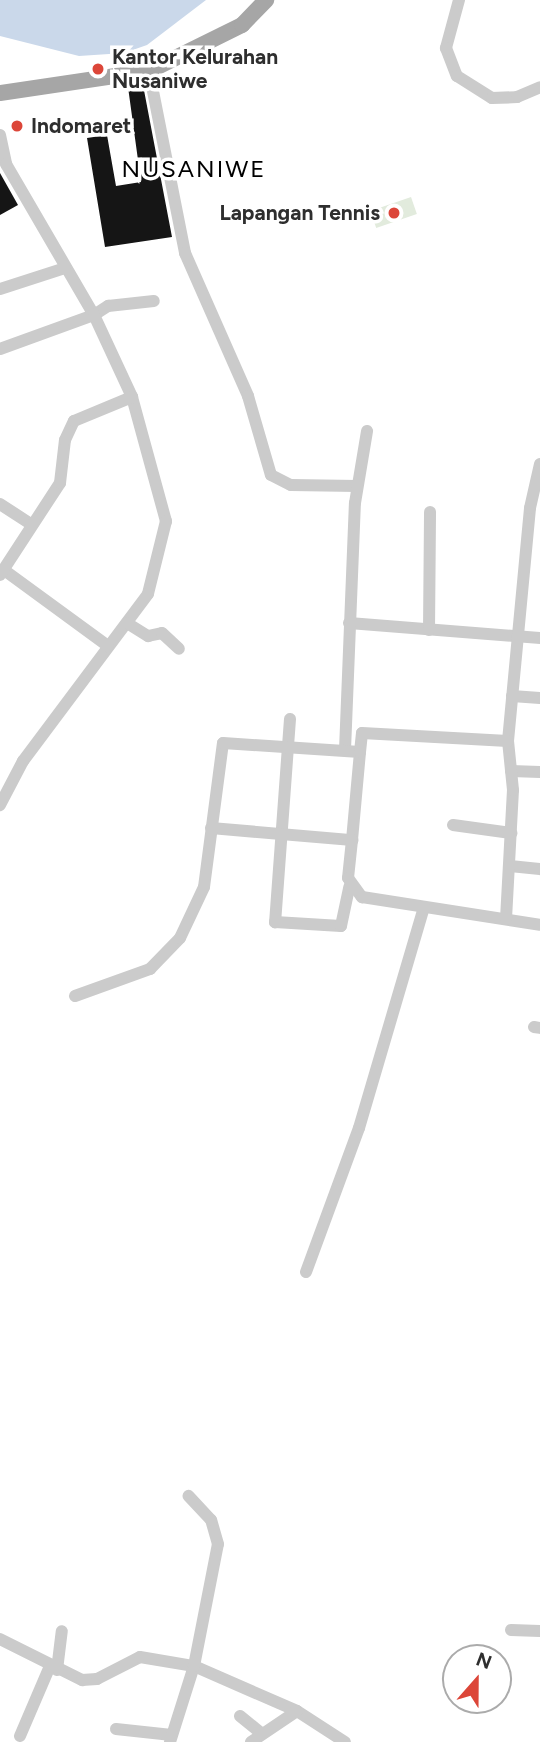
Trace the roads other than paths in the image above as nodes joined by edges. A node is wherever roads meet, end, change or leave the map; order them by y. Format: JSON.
{"nodes":[{"id":1,"x":266,"y":0,"type":"edge"},
{"id":2,"x":459,"y":0,"type":"edge"},
{"id":3,"x":149,"y":71,"type":"junction"},
{"id":4,"x":540,"y":87,"type":"edge"},
{"id":5,"x":0,"y":93,"type":"edge"},
{"id":6,"x":0,"y":135,"type":"edge"},
{"id":7,"x":3,"y":165,"type":"edge"},
{"id":8,"x":65,"y":268,"type":"junction"},
{"id":9,"x":0,"y":289,"type":"edge"},
{"id":10,"x":154,"y":301,"type":"dead end"},
{"id":11,"x":94,"y":315,"type":"junction"},
{"id":12,"x":0,"y":349,"type":"edge"},
{"id":13,"x":132,"y":397,"type":"junction"},
{"id":14,"x":367,"y":430,"type":"dead end"},
{"id":15,"x":540,"y":464,"type":"edge"},
{"id":16,"x":356,"y":486,"type":"junction"},
{"id":17,"x":0,"y":504,"type":"edge"},
{"id":18,"x":430,"y":512,"type":"dead end"},
{"id":19,"x":32,"y":525,"type":"junction"},
{"id":20,"x":534,"y":540,"type":"edge"},
{"id":21,"x":2,"y":572,"type":"edge"},
{"id":22,"x":127,"y":623,"type":"junction"},
{"id":23,"x":349,"y":623,"type":"junction"},
{"id":24,"x":429,"y":630,"type":"junction"},
{"id":25,"x":519,"y":636,"type":"junction"},
{"id":26,"x":540,"y":638,"type":"edge"},
{"id":27,"x":108,"y":646,"type":"junction"},
{"id":28,"x":179,"y":649,"type":"dead end"},
{"id":29,"x":512,"y":696,"type":"junction"},
{"id":30,"x":540,"y":698,"type":"edge"},
{"id":31,"x":290,"y":719,"type":"dead end"},
{"id":32,"x":345,"y":731,"type":"junction"},
{"id":33,"x":362,"y":733,"type":"junction"},
{"id":34,"x":508,"y":741,"type":"junction"},
{"id":35,"x":289,"y":745,"type":"junction"},
{"id":36,"x":345,"y":750,"type":"junction"},
{"id":37,"x":360,"y":752,"type":"junction"},
{"id":38,"x":511,"y":771,"type":"junction"},
{"id":39,"x":540,"y":772,"type":"edge"},
{"id":40,"x":0,"y":805,"type":"edge"},
{"id":41,"x":453,"y":825,"type":"dead end"},
{"id":42,"x":211,"y":828,"type":"junction"},
{"id":43,"x":281,"y":834,"type":"junction"},
{"id":44,"x":511,"y":834,"type":"junction"},
{"id":45,"x":352,"y":840,"type":"junction"},
{"id":46,"x":510,"y":866,"type":"junction"},
{"id":47,"x":540,"y":869,"type":"edge"},
{"id":48,"x":349,"y":887,"type":"junction"},
{"id":49,"x":424,"y":907,"type":"junction"},
{"id":50,"x":506,"y":919,"type":"junction"},
{"id":51,"x":540,"y":925,"type":"edge"},
{"id":52,"x":75,"y":996,"type":"dead end"},
{"id":53,"x":306,"y":1272,"type":"dead end"},
{"id":54,"x":190,"y":1496,"type":"dead end"},
{"id":55,"x":511,"y":1630,"type":"dead end"},
{"id":56,"x":62,"y":1631,"type":"dead end"},
{"id":57,"x":540,"y":1631,"type":"edge"},
{"id":58,"x":0,"y":1639,"type":"edge"},
{"id":59,"x":194,"y":1666,"type":"junction"},
{"id":60,"x":54,"y":1668,"type":"junction"},
{"id":61,"x":297,"y":1712,"type":"junction"},
{"id":62,"x":240,"y":1716,"type":"dead end"},
{"id":63,"x":116,"y":1729,"type":"dead end"},
{"id":64,"x":20,"y":1736,"type":"dead end"},
{"id":65,"x":171,"y":1738,"type":"edge"},
{"id":66,"x":256,"y":1738,"type":"edge"},
{"id":67,"x":345,"y":1742,"type":"edge"}],
"edges":[{"from":1,"to":3,"type":"main road"},
{"from":2,"to":4,"type":"street"},
{"from":3,"to":5,"type":"main road"},
{"from":3,"to":16,"type":"street"},
{"from":6,"to":7,"type":"street"},
{"from":7,"to":8,"type":"street"},
{"from":8,"to":9,"type":"street"},
{"from":8,"to":11,"type":"street"},
{"from":10,"to":11,"type":"street"},
{"from":11,"to":12,"type":"street"},
{"from":11,"to":13,"type":"street"},
{"from":13,"to":19,"type":"street"},
{"from":13,"to":22,"type":"street"},
{"from":14,"to":16,"type":"street"},
{"from":15,"to":20,"type":"street"},
{"from":16,"to":23,"type":"street"},
{"from":17,"to":19,"type":"street"},
{"from":18,"to":24,"type":"street"},
{"from":19,"to":21,"type":"street"},
{"from":20,"to":25,"type":"street"},
{"from":21,"to":27,"type":"street"},
{"from":22,"to":27,"type":"street"},
{"from":22,"to":28,"type":"street"},
{"from":23,"to":24,"type":"street"},
{"from":23,"to":32,"type":"street"},
{"from":24,"to":25,"type":"street"},
{"from":25,"to":26,"type":"street"},
{"from":25,"to":29,"type":"street"},
{"from":27,"to":40,"type":"street"},
{"from":29,"to":30,"type":"street"},
{"from":29,"to":34,"type":"street"},
{"from":31,"to":35,"type":"street"},
{"from":32,"to":33,"type":"street"},
{"from":32,"to":36,"type":"street"},
{"from":33,"to":34,"type":"street"},
{"from":33,"to":37,"type":"street"},
{"from":34,"to":38,"type":"street"},
{"from":35,"to":36,"type":"street"},
{"from":35,"to":42,"type":"street"},
{"from":35,"to":43,"type":"street"},
{"from":36,"to":37,"type":"street"},
{"from":37,"to":45,"type":"street"},
{"from":38,"to":39,"type":"street"},
{"from":38,"to":44,"type":"street"},
{"from":41,"to":44,"type":"street"},
{"from":42,"to":43,"type":"street"},
{"from":42,"to":52,"type":"street"},
{"from":43,"to":45,"type":"street"},
{"from":43,"to":48,"type":"street"},
{"from":44,"to":46,"type":"street"},
{"from":45,"to":48,"type":"street"},
{"from":46,"to":47,"type":"street"},
{"from":46,"to":50,"type":"street"},
{"from":48,"to":49,"type":"street"},
{"from":49,"to":50,"type":"street"},
{"from":49,"to":53,"type":"street"},
{"from":50,"to":51,"type":"street"},
{"from":54,"to":59,"type":"street"},
{"from":55,"to":57,"type":"street"},
{"from":56,"to":60,"type":"street"},
{"from":58,"to":60,"type":"street"},
{"from":59,"to":60,"type":"street"},
{"from":59,"to":61,"type":"street"},
{"from":59,"to":65,"type":"street"},
{"from":60,"to":64,"type":"street"},
{"from":61,"to":66,"type":"street"},
{"from":61,"to":67,"type":"street"},
{"from":62,"to":66,"type":"street"},
{"from":63,"to":65,"type":"street"}]}
